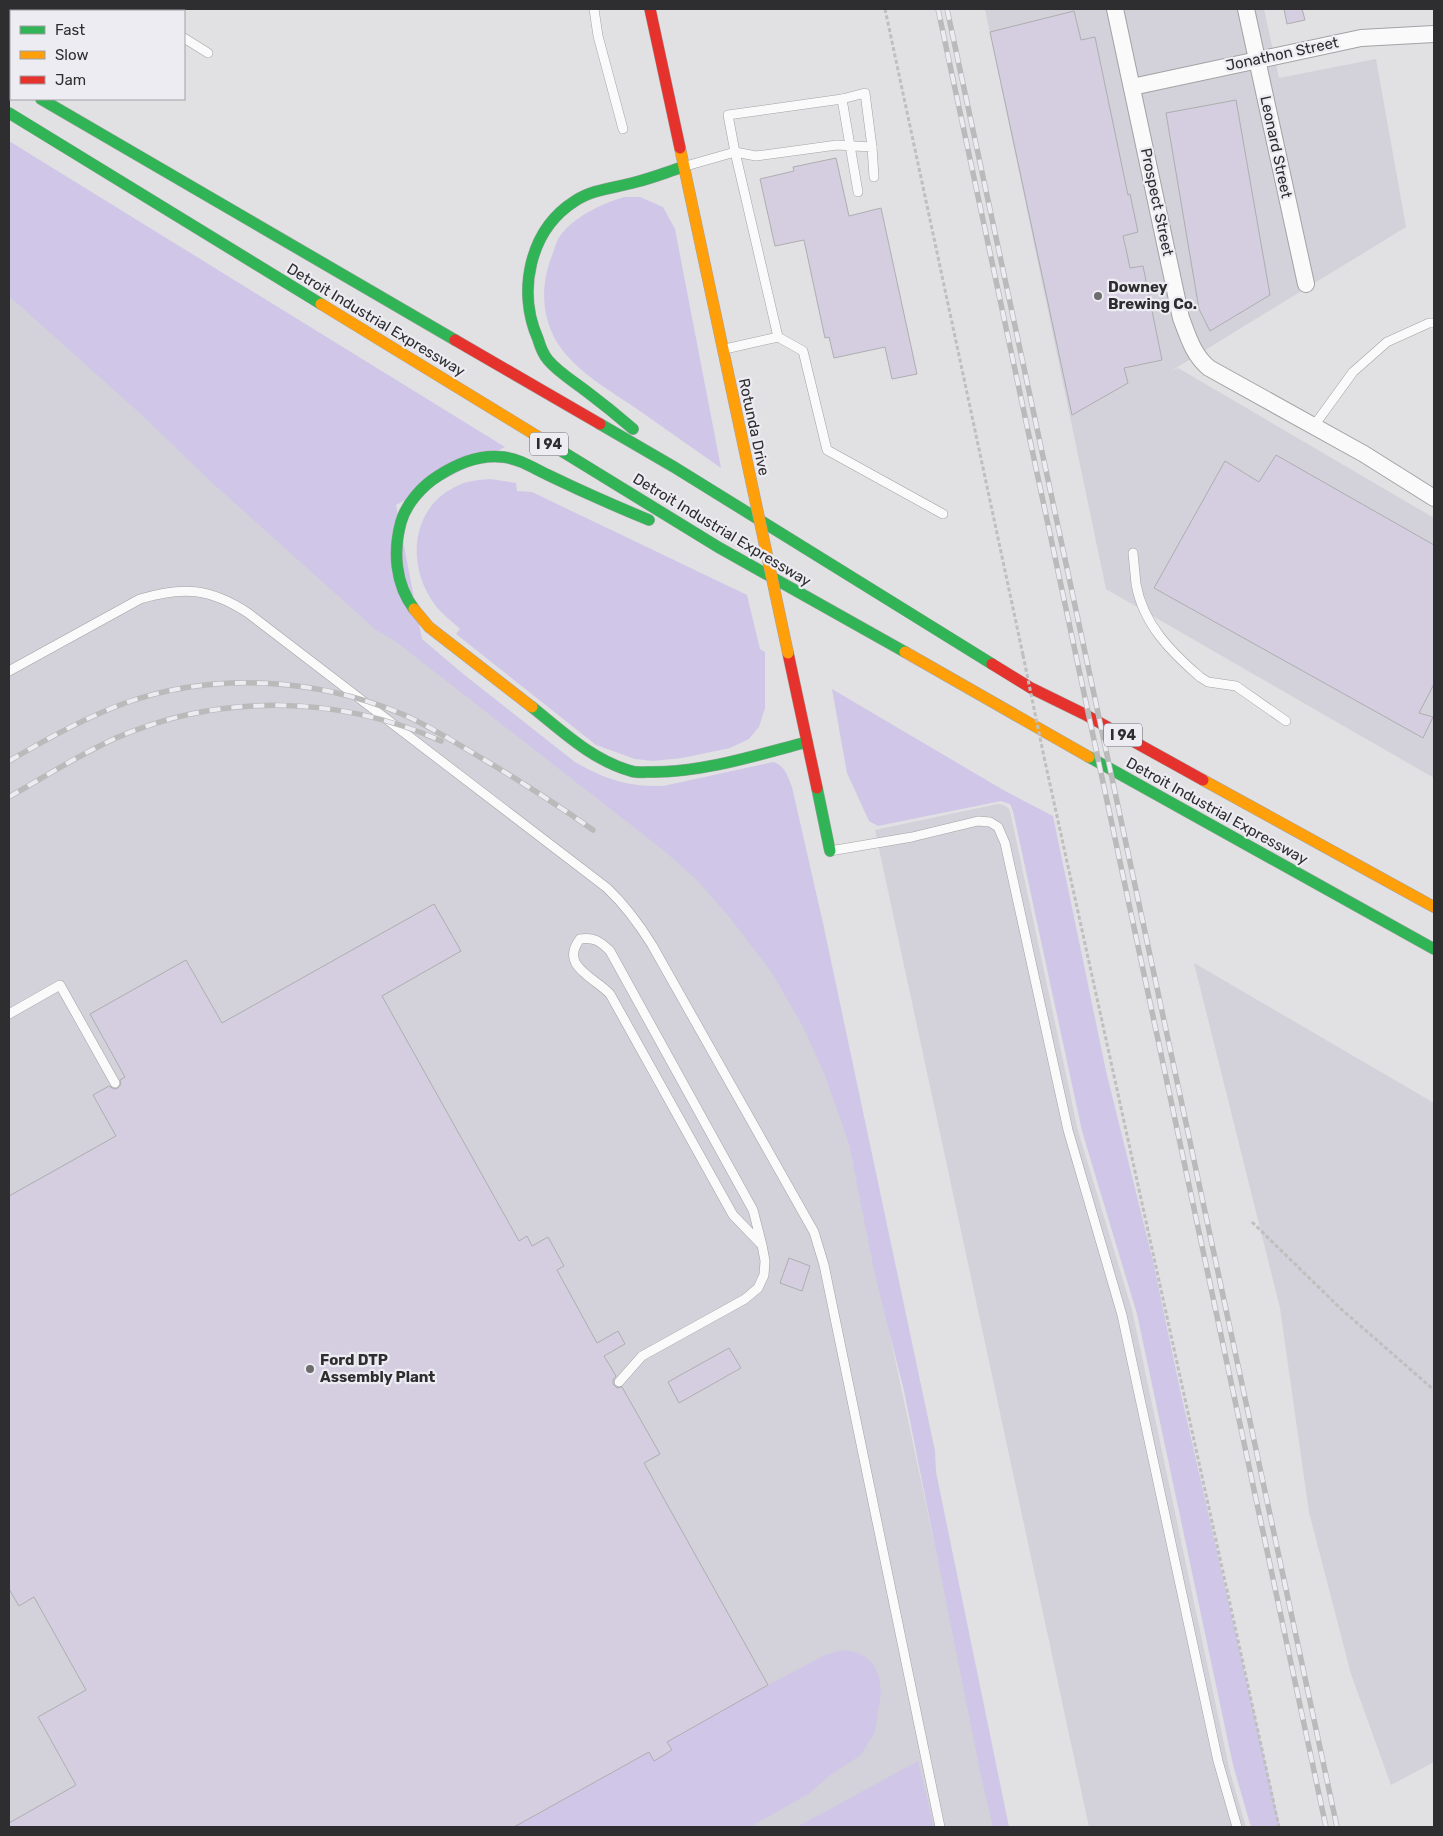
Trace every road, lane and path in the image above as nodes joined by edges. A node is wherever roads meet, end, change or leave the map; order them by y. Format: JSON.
{"nodes":[{"id":1,"x":594,"y":9,"type":"edge"},
{"id":2,"x":650,"y":9,"type":"edge"},
{"id":3,"x":885,"y":9,"type":"edge"},
{"id":4,"x":1115,"y":9,"type":"edge"},
{"id":5,"x":1246,"y":9,"type":"edge"},
{"id":6,"x":1434,"y":34,"type":"edge"},
{"id":7,"x":185,"y":39,"type":"edge"},
{"id":8,"x":208,"y":53,"type":"dead end"},
{"id":9,"x":1256,"y":59,"type":"junction"},
{"id":10,"x":1132,"y":87,"type":"junction"},
{"id":11,"x":842,"y":99,"type":"junction"},
{"id":12,"x":43,"y":100,"type":"edge"},
{"id":13,"x":9,"y":113,"type":"edge"},
{"id":14,"x":623,"y":129,"type":"dead end"},
{"id":15,"x":850,"y":145,"type":"junction"},
{"id":16,"x":872,"y":147,"type":"junction"},
{"id":17,"x":735,"y":152,"type":"junction"},
{"id":18,"x":683,"y":167,"type":"junction"},
{"id":19,"x":874,"y":177,"type":"dead end"},
{"id":20,"x":858,"y":192,"type":"dead end"},
{"id":21,"x":1306,"y":284,"type":"dead end"},
{"id":22,"x":1434,"y":322,"type":"edge"},
{"id":23,"x":778,"y":337,"type":"junction"},
{"id":24,"x":722,"y":350,"type":"junction"},
{"id":25,"x":1313,"y":427,"type":"junction"},
{"id":26,"x":674,"y":467,"type":"junction"},
{"id":27,"x":1434,"y":498,"type":"edge"},
{"id":28,"x":944,"y":514,"type":"dead end"},
{"id":29,"x":718,"y":547,"type":"junction"},
{"id":30,"x":1133,"y":553,"type":"dead end"},
{"id":31,"x":9,"y":671,"type":"edge"},
{"id":32,"x":1286,"y":721,"type":"dead end"},
{"id":33,"x":807,"y":742,"type":"junction"},
{"id":34,"x":830,"y":851,"type":"joint"},
{"id":35,"x":1434,"y":907,"type":"edge"},
{"id":36,"x":1434,"y":949,"type":"edge"},
{"id":37,"x":9,"y":1014,"type":"edge"},
{"id":38,"x":115,"y":1083,"type":"dead end"},
{"id":39,"x":1252,"y":1222,"type":"dead end"},
{"id":40,"x":762,"y":1245,"type":"junction"},
{"id":41,"x":619,"y":1382,"type":"dead end"},
{"id":42,"x":1434,"y":1390,"type":"edge"},
{"id":43,"x":940,"y":1827,"type":"edge"},
{"id":44,"x":1237,"y":1827,"type":"edge"},
{"id":45,"x":1279,"y":1827,"type":"edge"}],
"edges":[{"from":1,"to":14,"type":"lane"},
{"from":2,"to":18,"type":"main road","name":"Rotunda Drive"},
{"from":3,"to":45,"type":"path","bridge":true},
{"from":4,"to":10,"type":"street","name":"Prospect Street"},
{"from":5,"to":9,"type":"street","name":"Leonard Street"},
{"from":6,"to":9,"type":"street","name":"Jonathon Street"},
{"from":7,"to":8,"type":"lane"},
{"from":9,"to":10,"type":"street","name":"Jonathon Street"},
{"from":9,"to":21,"type":"street","name":"Leonard Street"},
{"from":10,"to":25,"type":"street","name":"Prospect Street"},
{"from":11,"to":15,"type":"lane"},
{"from":11,"to":16,"type":"lane"},
{"from":11,"to":17,"type":"lane"},
{"from":12,"to":26,"type":"main road","name":"Detroit Industrial Expressway","number":"I 94"},
{"from":13,"to":29,"type":"main road","name":"Detroit Industrial Expressway","number":"I 94"},
{"from":15,"to":16,"type":"lane"},
{"from":15,"to":17,"type":"lane"},
{"from":15,"to":20,"type":"lane"},
{"from":16,"to":19,"type":"lane"},
{"from":17,"to":18,"type":"lane"},
{"from":17,"to":23,"type":"lane"},
{"from":18,"to":24,"type":"main road","name":"Rotunda Drive"},
{"from":18,"to":26,"type":"main road"},
{"from":22,"to":25,"type":"lane"},
{"from":23,"to":24,"type":"lane"},
{"from":23,"to":28,"type":"lane"},
{"from":24,"to":33,"type":"main road","name":"Rotunda Drive","bridge":true},
{"from":25,"to":27,"type":"street","name":"Prospect Street"},
{"from":26,"to":35,"type":"main road","name":"Detroit Industrial Expressway","number":"I 94"},
{"from":29,"to":33,"type":"main road"},
{"from":29,"to":36,"type":"main road","name":"Detroit Industrial Expressway","number":"I 94"},
{"from":30,"to":32,"type":"lane"},
{"from":31,"to":43,"type":"lane"},
{"from":33,"to":34,"type":"main road","name":"Rotunda Drive"},
{"from":34,"to":44,"type":"lane"},
{"from":37,"to":38,"type":"lane"},
{"from":39,"to":42,"type":"path"},
{"from":40,"to":40,"type":"lane"},
{"from":40,"to":41,"type":"lane"}]}
